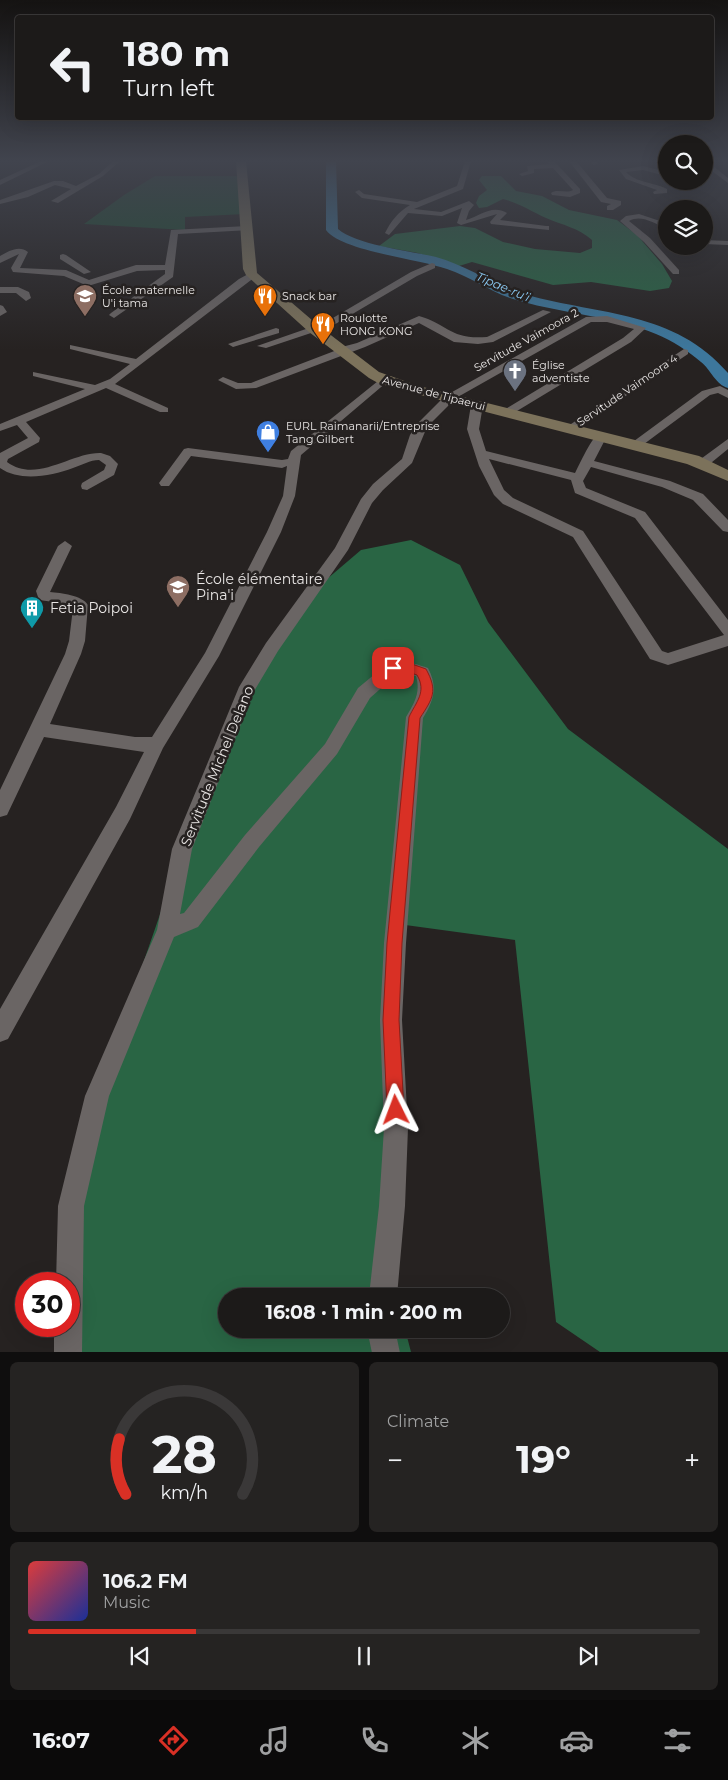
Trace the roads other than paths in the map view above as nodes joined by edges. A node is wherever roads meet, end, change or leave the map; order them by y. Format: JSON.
{"nodes":[{"id":1,"x":246,"y":224,"type":"edge"},
{"id":2,"x":392,"y":224,"type":"edge"},
{"id":3,"x":512,"y":224,"type":"edge"},
{"id":4,"x":628,"y":224,"type":"edge"},
{"id":5,"x":246,"y":228,"type":"junction"},
{"id":6,"x":546,"y":228,"type":"dead end"},
{"id":7,"x":389,"y":233,"type":"dead end"},
{"id":8,"x":658,"y":252,"type":"edge"},
{"id":9,"x":661,"y":255,"type":"edge"},
{"id":10,"x":63,"y":257,"type":"dead end"},
{"id":11,"x":0,"y":260,"type":"edge"},
{"id":12,"x":432,"y":266,"type":"dead end"},
{"id":13,"x":169,"y":267,"type":"junction"},
{"id":14,"x":676,"y":272,"type":"dead end"},
{"id":15,"x":252,"y":276,"type":"junction"},
{"id":16,"x":100,"y":280,"type":"junction"},
{"id":17,"x":0,"y":290,"type":"edge"},
{"id":18,"x":26,"y":298,"type":"dead end"},
{"id":19,"x":0,"y":308,"type":"edge"},
{"id":20,"x":546,"y":312,"type":"dead end"},
{"id":21,"x":0,"y":313,"type":"edge"},
{"id":22,"x":114,"y":315,"type":"dead end"},
{"id":23,"x":618,"y":322,"type":"joint"},
{"id":24,"x":310,"y":325,"type":"junction"},
{"id":25,"x":233,"y":344,"type":"dead end"},
{"id":26,"x":262,"y":346,"type":"dead end"},
{"id":27,"x":74,"y":348,"type":"dead end"},
{"id":28,"x":343,"y":350,"type":"junction"},
{"id":29,"x":684,"y":352,"type":"dead end"},
{"id":30,"x":138,"y":363,"type":"junction"},
{"id":31,"x":37,"y":374,"type":"dead end"},
{"id":32,"x":223,"y":380,"type":"dead end"},
{"id":33,"x":383,"y":380,"type":"junction"},
{"id":34,"x":102,"y":387,"type":"junction"},
{"id":35,"x":728,"y":395,"type":"edge"},
{"id":36,"x":450,"y":398,"type":"junction"},
{"id":37,"x":477,"y":405,"type":"junction"},
{"id":38,"x":164,"y":410,"type":"dead end"},
{"id":39,"x":508,"y":412,"type":"junction"},
{"id":40,"x":19,"y":421,"type":"junction"},
{"id":41,"x":0,"y":428,"type":"edge"},
{"id":42,"x":571,"y":428,"type":"junction"},
{"id":43,"x":601,"y":436,"type":"junction"},
{"id":44,"x":728,"y":443,"type":"edge"},
{"id":45,"x":636,"y":444,"type":"junction"},
{"id":46,"x":481,"y":453,"type":"junction"},
{"id":47,"x":294,"y":461,"type":"junction"},
{"id":48,"x":585,"y":462,"type":"junction"},
{"id":49,"x":702,"y":464,"type":"junction"},
{"id":50,"x":728,"y":476,"type":"edge"},
{"id":51,"x":578,"y":478,"type":"junction"},
{"id":52,"x":165,"y":483,"type":"dead end"},
{"id":53,"x":87,"y":486,"type":"dead end"},
{"id":54,"x":728,"y":528,"type":"edge"},
{"id":55,"x":66,"y":546,"type":"dead end"},
{"id":56,"x":728,"y":631,"type":"edge"},
{"id":57,"x":728,"y":640,"type":"edge"},
{"id":58,"x":39,"y":729,"type":"junction"},
{"id":59,"x":155,"y":744,"type":"junction"},
{"id":60,"x":1,"y":804,"type":"edge"},
{"id":61,"x":167,"y":930,"type":"junction"},
{"id":62,"x":0,"y":1031,"type":"edge"},
{"id":63,"x":383,"y":1288,"type":"edge"},
{"id":64,"x":383,"y":1338,"type":"edge"},
{"id":65,"x":68,"y":1352,"type":"edge"},
{"id":66,"x":386,"y":1352,"type":"edge"}],
"edges":[{"from":1,"to":5,"type":"main road"},
{"from":2,"to":7,"type":"street"},
{"from":3,"to":6,"type":"street"},
{"from":4,"to":8,"type":"street"},
{"from":5,"to":13,"type":"street"},
{"from":5,"to":15,"type":"main road"},
{"from":9,"to":14,"type":"street"},
{"from":10,"to":16,"type":"street"},
{"from":11,"to":16,"type":"street"},
{"from":12,"to":24,"type":"street"},
{"from":13,"to":16,"type":"street"},
{"from":13,"to":22,"type":"street"},
{"from":15,"to":24,"type":"main road","name":"Avenue de Tipaerui"},
{"from":15,"to":30,"type":"street"},
{"from":17,"to":18,"type":"street"},
{"from":19,"to":21,"type":"street"},
{"from":20,"to":28,"type":"street"},
{"from":23,"to":36,"type":"street","name":"Servitude Vaimoora 2"},
{"from":23,"to":39,"type":"street"},
{"from":24,"to":25,"type":"street"},
{"from":24,"to":26,"type":"street"},
{"from":24,"to":28,"type":"main road","name":"Avenue de Tipaerui"},
{"from":27,"to":30,"type":"street"},
{"from":28,"to":32,"type":"street"},
{"from":28,"to":33,"type":"main road","name":"Avenue de Tipaerui"},
{"from":29,"to":42,"type":"street","name":"Servitude Vaimoora 4"},
{"from":30,"to":34,"type":"street"},
{"from":31,"to":34,"type":"street"},
{"from":33,"to":36,"type":"main road","name":"Avenue de Tipaerui"},
{"from":33,"to":47,"type":"street"},
{"from":34,"to":38,"type":"street"},
{"from":34,"to":40,"type":"street"},
{"from":35,"to":45,"type":"street"},
{"from":36,"to":37,"type":"main road","name":"Avenue de Tipaerui"},
{"from":36,"to":61,"type":"street","name":"Servitude Michel Delano"},
{"from":37,"to":39,"type":"main road","name":"Avenue de Tipaerui"},
{"from":37,"to":46,"type":"street"},
{"from":39,"to":42,"type":"main road","name":"Avenue de Tipaerui"},
{"from":40,"to":41,"type":"street"},
{"from":40,"to":53,"type":"street"},
{"from":42,"to":43,"type":"main road","name":"Avenue de Tipaerui"},
{"from":43,"to":45,"type":"main road","name":"Avenue de Tipaerui"},
{"from":43,"to":48,"type":"street"},
{"from":44,"to":49,"type":"street"},
{"from":45,"to":49,"type":"main road","name":"Avenue de Tipaerui"},
{"from":46,"to":51,"type":"street"},
{"from":46,"to":57,"type":"street"},
{"from":47,"to":52,"type":"street"},
{"from":47,"to":59,"type":"street"},
{"from":48,"to":51,"type":"street"},
{"from":48,"to":54,"type":"street"},
{"from":49,"to":50,"type":"main road","name":"Avenue de Tipaerui"},
{"from":51,"to":56,"type":"street"},
{"from":55,"to":58,"type":"street"},
{"from":58,"to":59,"type":"street"},
{"from":58,"to":60,"type":"street"},
{"from":59,"to":62,"type":"street"},
{"from":61,"to":63,"type":"street"},
{"from":61,"to":65,"type":"street","name":"Servitude Michel Delano"},
{"from":64,"to":66,"type":"street"}]}
